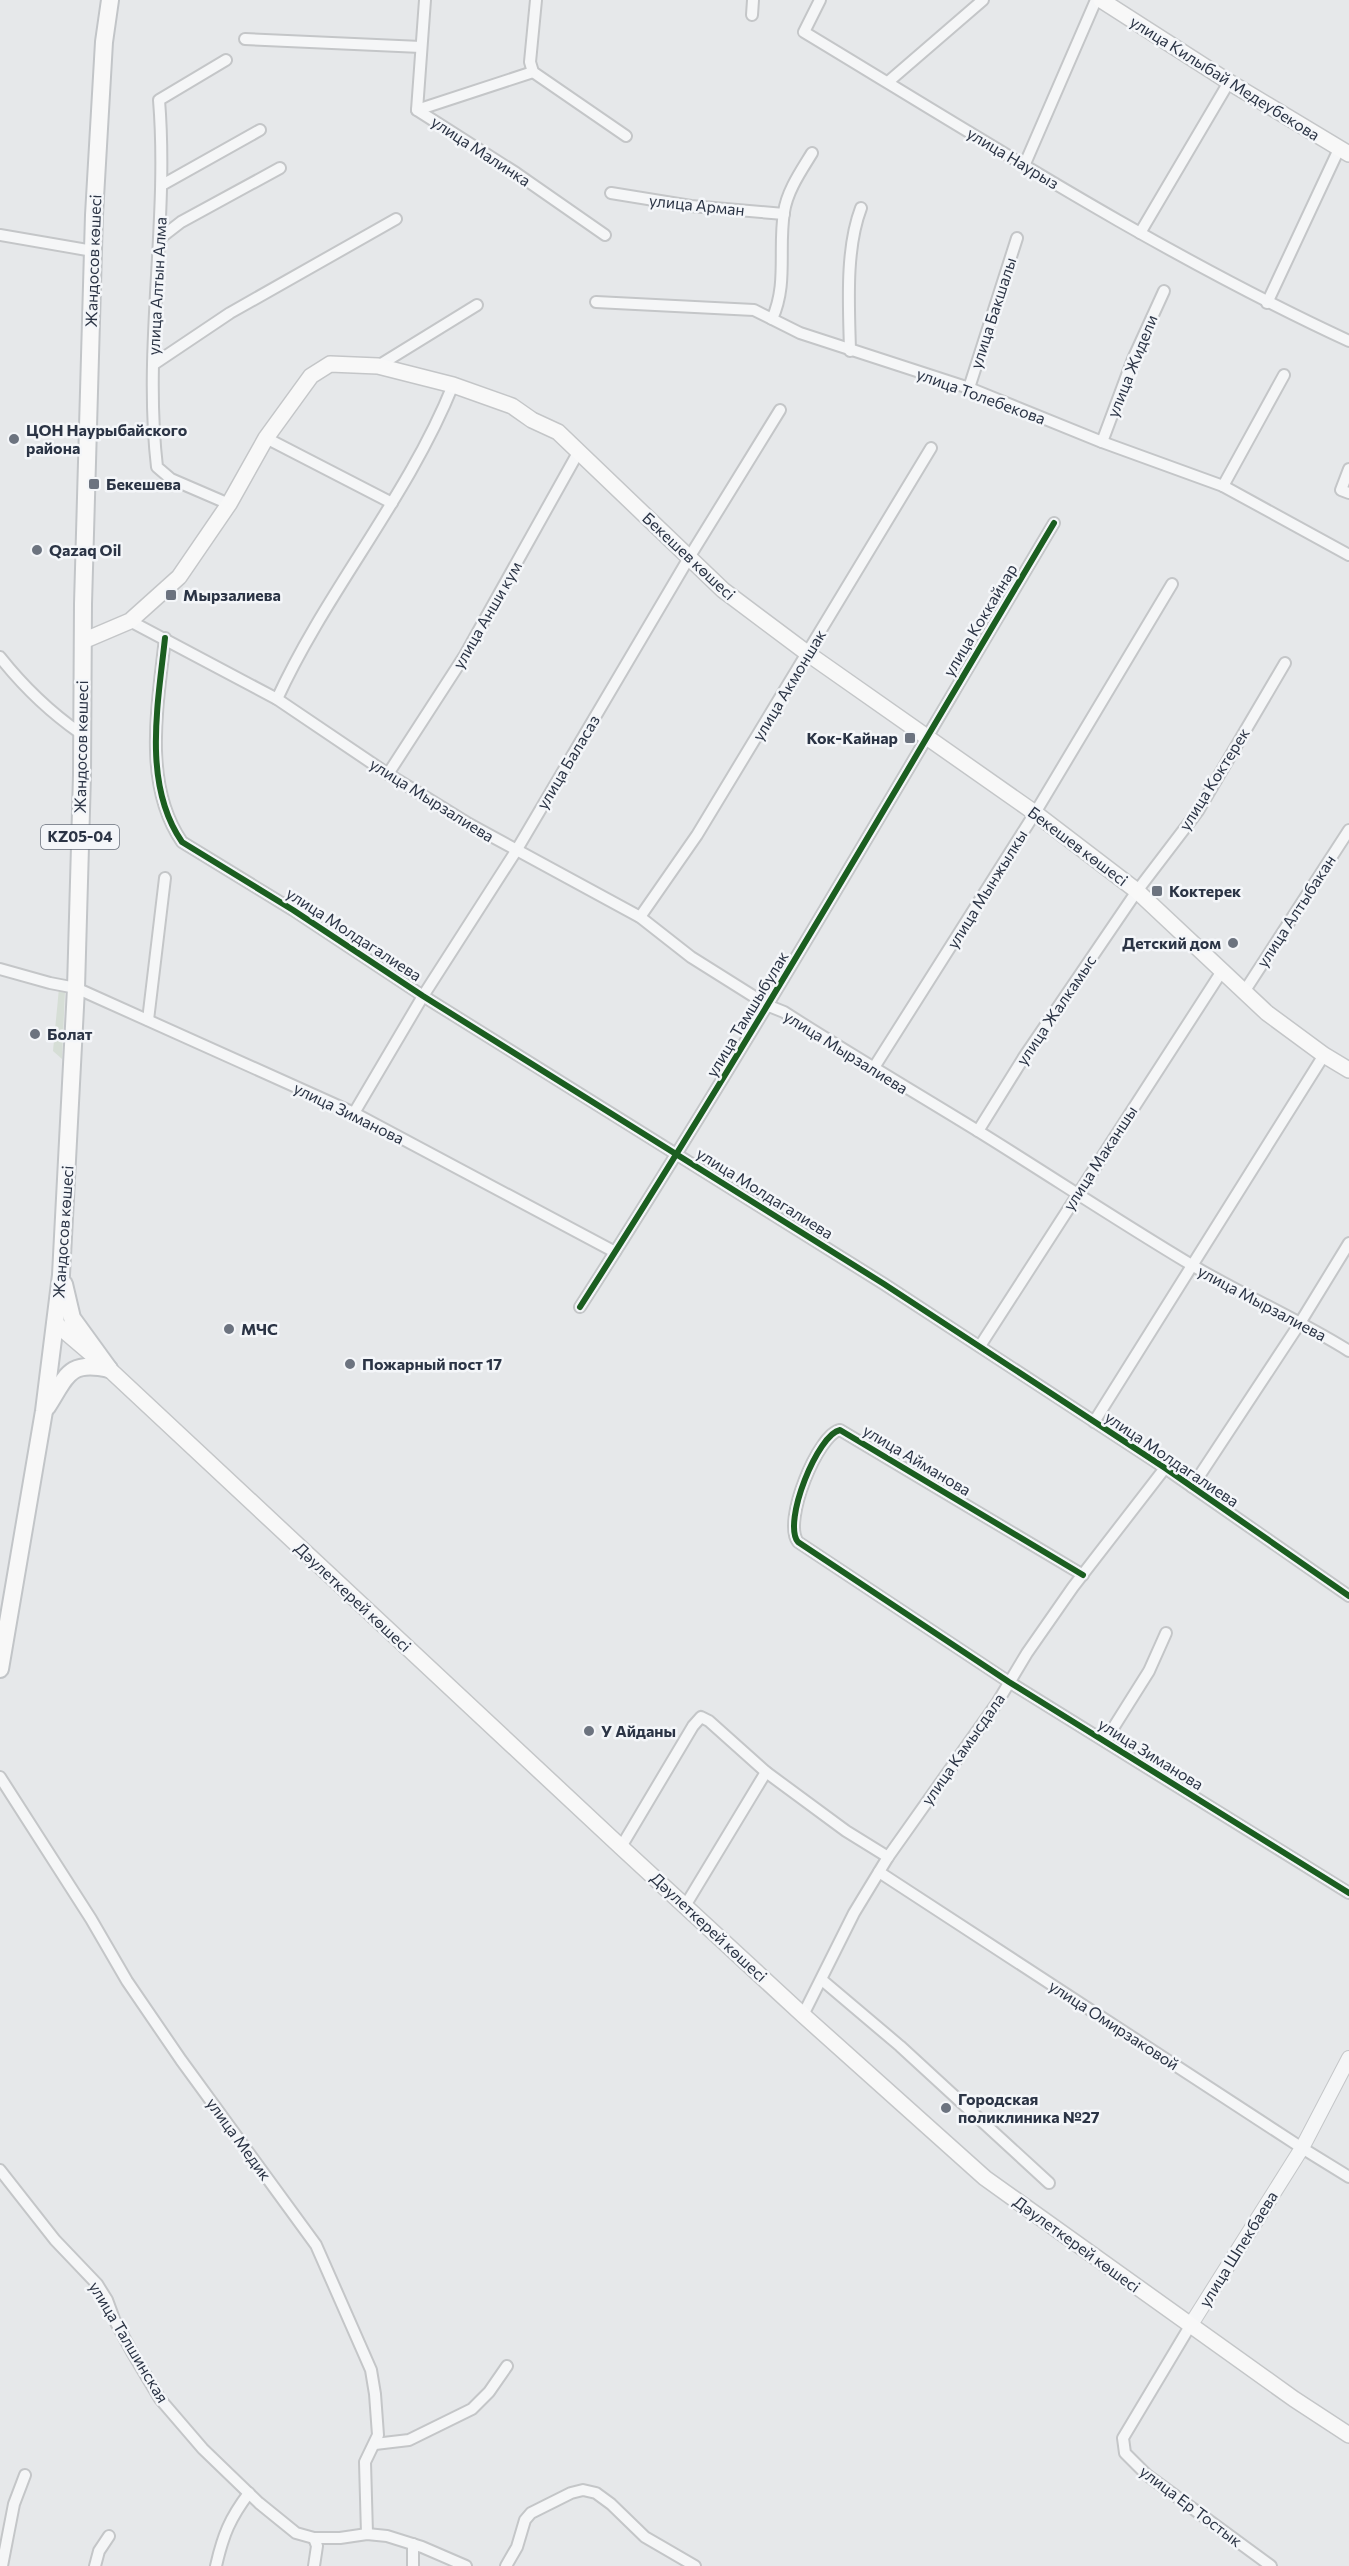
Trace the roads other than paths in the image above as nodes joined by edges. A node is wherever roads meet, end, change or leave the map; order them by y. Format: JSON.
{"nodes":[{"id":1,"x":110,"y":0,"type":"edge"},
{"id":2,"x":425,"y":0,"type":"edge"},
{"id":3,"x":536,"y":0,"type":"edge"},
{"id":4,"x":753,"y":0,"type":"edge"},
{"id":5,"x":820,"y":0,"type":"edge"},
{"id":6,"x":984,"y":0,"type":"edge"},
{"id":7,"x":1096,"y":0,"type":"edge"},
{"id":8,"x":1101,"y":0,"type":"edge"},
{"id":9,"x":752,"y":15,"type":"dead end"},
{"id":10,"x":245,"y":39,"type":"dead end"},
{"id":11,"x":421,"y":47,"type":"junction"},
{"id":12,"x":226,"y":60,"type":"dead end"},
{"id":13,"x":533,"y":72,"type":"junction"},
{"id":14,"x":888,"y":82,"type":"junction"},
{"id":15,"x":1229,"y":82,"type":"junction"},
{"id":16,"x":417,"y":110,"type":"junction"},
{"id":17,"x":260,"y":130,"type":"dead end"},
{"id":18,"x":626,"y":136,"type":"dead end"},
{"id":19,"x":1344,"y":152,"type":"edge"},
{"id":20,"x":812,"y":153,"type":"dead end"},
{"id":21,"x":1024,"y":166,"type":"junction"},
{"id":22,"x":280,"y":168,"type":"dead end"},
{"id":23,"x":162,"y":185,"type":"junction"},
{"id":24,"x":611,"y":193,"type":"dead end"},
{"id":25,"x":861,"y":208,"type":"dead end"},
{"id":26,"x":784,"y":214,"type":"junction"},
{"id":27,"x":396,"y":219,"type":"dead end"},
{"id":28,"x":1140,"y":233,"type":"junction"},
{"id":29,"x":605,"y":235,"type":"dead end"},
{"id":30,"x":0,"y":236,"type":"edge"},
{"id":31,"x":1017,"y":238,"type":"dead end"},
{"id":32,"x":159,"y":239,"type":"junction"},
{"id":33,"x":93,"y":251,"type":"junction"},
{"id":34,"x":1164,"y":291,"type":"dead end"},
{"id":35,"x":596,"y":302,"type":"dead end"},
{"id":36,"x":1267,"y":303,"type":"junction"},
{"id":37,"x":477,"y":305,"type":"dead end"},
{"id":38,"x":772,"y":319,"type":"junction"},
{"id":39,"x":1349,"y":341,"type":"edge"},
{"id":40,"x":850,"y":351,"type":"junction"},
{"id":41,"x":154,"y":364,"type":"junction"},
{"id":42,"x":378,"y":366,"type":"junction"},
{"id":43,"x":1284,"y":375,"type":"dead end"},
{"id":44,"x":453,"y":385,"type":"junction"},
{"id":45,"x":969,"y":388,"type":"junction"},
{"id":46,"x":780,"y":410,"type":"dead end"},
{"id":47,"x":266,"y":438,"type":"junction"},
{"id":48,"x":1102,"y":442,"type":"junction"},
{"id":49,"x":931,"y":448,"type":"dead end"},
{"id":50,"x":579,"y":451,"type":"junction"},
{"id":51,"x":1349,"y":470,"type":"edge"},
{"id":52,"x":1223,"y":486,"type":"junction"},
{"id":53,"x":1349,"y":493,"type":"edge"},
{"id":54,"x":392,"y":503,"type":"junction"},
{"id":55,"x":230,"y":504,"type":"junction"},
{"id":56,"x":1054,"y":523,"type":"dead end"},
{"id":57,"x":1349,"y":555,"type":"edge"},
{"id":58,"x":688,"y":559,"type":"junction"},
{"id":59,"x":1172,"y":584,"type":"dead end"},
{"id":60,"x":130,"y":621,"type":"junction"},
{"id":61,"x":165,"y":638,"type":"junction"},
{"id":62,"x":83,"y":641,"type":"junction"},
{"id":63,"x":807,"y":653,"type":"junction"},
{"id":64,"x":0,"y":657,"type":"edge"},
{"id":65,"x":1285,"y":663,"type":"dead end"},
{"id":66,"x":277,"y":699,"type":"junction"},
{"id":67,"x":80,"y":733,"type":"junction"},
{"id":68,"x":929,"y":733,"type":"junction"},
{"id":69,"x":388,"y":774,"type":"junction"},
{"id":70,"x":1035,"y":813,"type":"junction"},
{"id":71,"x":1349,"y":830,"type":"edge"},
{"id":72,"x":516,"y":851,"type":"junction"},
{"id":73,"x":165,"y":878,"type":"dead end"},
{"id":74,"x":1137,"y":891,"type":"junction"},
{"id":75,"x":640,"y":917,"type":"junction"},
{"id":76,"x":0,"y":969,"type":"edge"},
{"id":77,"x":1222,"y":971,"type":"junction"},
{"id":78,"x":76,"y":988,"type":"junction"},
{"id":79,"x":1244,"y":992,"type":"junction"},
{"id":80,"x":423,"y":996,"type":"junction"},
{"id":81,"x":769,"y":1006,"type":"junction"},
{"id":82,"x":148,"y":1020,"type":"junction"},
{"id":83,"x":1324,"y":1055,"type":"junction"},
{"id":84,"x":873,"y":1069,"type":"junction"},
{"id":85,"x":1349,"y":1070,"type":"edge"},
{"id":86,"x":354,"y":1113,"type":"junction"},
{"id":87,"x":978,"y":1131,"type":"junction"},
{"id":88,"x":678,"y":1154,"type":"junction"},
{"id":89,"x":1076,"y":1195,"type":"junction"},
{"id":90,"x":1349,"y":1242,"type":"edge"},
{"id":91,"x":615,"y":1252,"type":"junction"},
{"id":92,"x":1191,"y":1265,"type":"junction"},
{"id":93,"x":61,"y":1275,"type":"junction"},
{"id":94,"x":580,"y":1307,"type":"dead end"},
{"id":95,"x":55,"y":1323,"type":"junction"},
{"id":96,"x":1300,"y":1323,"type":"junction"},
{"id":97,"x":980,"y":1346,"type":"junction"},
{"id":98,"x":1349,"y":1351,"type":"edge"},
{"id":99,"x":110,"y":1369,"type":"junction"},
{"id":100,"x":44,"y":1411,"type":"junction"},
{"id":101,"x":1094,"y":1422,"type":"junction"},
{"id":102,"x":1166,"y":1468,"type":"junction"},
{"id":103,"x":1192,"y":1487,"type":"junction"},
{"id":104,"x":1083,"y":1575,"type":"junction"},
{"id":105,"x":1349,"y":1596,"type":"edge"},
{"id":106,"x":3,"y":1631,"type":"edge"},
{"id":107,"x":1166,"y":1633,"type":"dead end"},
{"id":108,"x":941,"y":1637,"type":"joint"},
{"id":109,"x":0,"y":1669,"type":"edge"},
{"id":110,"x":1009,"y":1682,"type":"junction"},
{"id":111,"x":1104,"y":1741,"type":"junction"},
{"id":112,"x":766,"y":1772,"type":"junction"},
{"id":113,"x":0,"y":1777,"type":"edge"},
{"id":114,"x":621,"y":1847,"type":"junction"},
{"id":115,"x":888,"y":1857,"type":"junction"},
{"id":116,"x":879,"y":1872,"type":"junction"},
{"id":117,"x":1349,"y":1893,"type":"edge"},
{"id":118,"x":685,"y":1906,"type":"junction"},
{"id":119,"x":822,"y":1980,"type":"junction"},
{"id":120,"x":803,"y":2015,"type":"junction"},
{"id":121,"x":1349,"y":2058,"type":"edge"},
{"id":122,"x":1302,"y":2148,"type":"junction"},
{"id":123,"x":0,"y":2170,"type":"edge"},
{"id":124,"x":1349,"y":2177,"type":"edge"},
{"id":125,"x":1049,"y":2182,"type":"dead end"},
{"id":126,"x":1190,"y":2326,"type":"junction"},
{"id":127,"x":507,"y":2366,"type":"dead end"},
{"id":128,"x":1349,"y":2435,"type":"edge"},
{"id":129,"x":1123,"y":2438,"type":"joint"},
{"id":130,"x":375,"y":2444,"type":"junction"},
{"id":131,"x":25,"y":2475,"type":"dead end"},
{"id":132,"x":249,"y":2493,"type":"junction"},
{"id":133,"x":367,"y":2534,"type":"junction"},
{"id":134,"x":109,"y":2536,"type":"dead end"},
{"id":135,"x":314,"y":2538,"type":"junction"},
{"id":136,"x":413,"y":2544,"type":"junction"},
{"id":137,"x":2,"y":2566,"type":"edge"},
{"id":138,"x":95,"y":2566,"type":"edge"},
{"id":139,"x":216,"y":2566,"type":"edge"},
{"id":140,"x":314,"y":2566,"type":"edge"},
{"id":141,"x":413,"y":2566,"type":"edge"},
{"id":142,"x":466,"y":2566,"type":"edge"},
{"id":143,"x":506,"y":2566,"type":"edge"},
{"id":144,"x":696,"y":2566,"type":"edge"},
{"id":145,"x":1271,"y":2566,"type":"edge"}],
"edges":[{"from":1,"to":33,"type":"main road","name":"Жандосов көшесі","number":"KZ05-04"},
{"from":2,"to":11,"type":"street","name":"улица Малинка"},
{"from":3,"to":13,"type":"street"},
{"from":4,"to":9,"type":"street"},
{"from":5,"to":14,"type":"street","name":"улица Наурыз"},
{"from":6,"to":14,"type":"street"},
{"from":7,"to":21,"type":"street"},
{"from":8,"to":15,"type":"main road","name":"улица Килыбай Медеубекова"},
{"from":10,"to":11,"type":"street"},
{"from":11,"to":16,"type":"street","name":"улица Малинка"},
{"from":12,"to":23,"type":"street","name":"улица Алтын Алма"},
{"from":13,"to":16,"type":"street"},
{"from":13,"to":18,"type":"street"},
{"from":14,"to":21,"type":"street","name":"улица Наурыз"},
{"from":15,"to":19,"type":"main road","name":"улица Килыбай Медеубекова"},
{"from":15,"to":28,"type":"street"},
{"from":16,"to":29,"type":"street","name":"улица Малинка"},
{"from":17,"to":23,"type":"street"},
{"from":19,"to":36,"type":"street"},
{"from":20,"to":26,"type":"street"},
{"from":21,"to":28,"type":"street","name":"улица Наурыз"},
{"from":22,"to":32,"type":"street"},
{"from":23,"to":32,"type":"street","name":"улица Алтын Алма"},
{"from":24,"to":26,"type":"street","name":"улица Арман"},
{"from":25,"to":40,"type":"street"},
{"from":26,"to":38,"type":"street"},
{"from":27,"to":41,"type":"street"},
{"from":28,"to":36,"type":"street","name":"улица Наурыз"},
{"from":30,"to":33,"type":"street"},
{"from":31,"to":45,"type":"street","name":"улица Бакшалы"},
{"from":32,"to":41,"type":"street","name":"улица Алтын Алма"},
{"from":33,"to":62,"type":"main road","name":"Жандосов көшесі","number":"KZ05-04"},
{"from":34,"to":48,"type":"street","name":"улица Жидели"},
{"from":35,"to":38,"type":"street","name":"улица Толебекова"},
{"from":36,"to":39,"type":"street","name":"улица Наурыз"},
{"from":37,"to":42,"type":"street"},
{"from":38,"to":40,"type":"street","name":"улица Толебекова"},
{"from":40,"to":45,"type":"street","name":"улица Толебекова"},
{"from":41,"to":55,"type":"street","name":"улица Алтын Алма"},
{"from":42,"to":44,"type":"main road","name":"Бекешев көшесі"},
{"from":42,"to":47,"type":"main road","name":"Бекешев көшесі"},
{"from":43,"to":52,"type":"street"},
{"from":44,"to":50,"type":"main road","name":"Бекешев көшесі"},
{"from":44,"to":54,"type":"street"},
{"from":45,"to":48,"type":"street","name":"улица Толебекова"},
{"from":46,"to":58,"type":"street","name":"улица Баласаз"},
{"from":47,"to":54,"type":"street"},
{"from":47,"to":55,"type":"main road","name":"Бекешев көшесі"},
{"from":48,"to":52,"type":"street","name":"улица Толебекова"},
{"from":49,"to":63,"type":"street","name":"улица Акмоншак"},
{"from":50,"to":58,"type":"main road","name":"Бекешев көшесі"},
{"from":50,"to":69,"type":"street","name":"улица Анши кум"},
{"from":51,"to":53,"type":"street"},
{"from":52,"to":57,"type":"street","name":"улица Толебекова"},
{"from":54,"to":66,"type":"street"},
{"from":55,"to":60,"type":"main road","name":"Бекешев көшесі"},
{"from":56,"to":68,"type":"street","name":"улица Коккайнар"},
{"from":58,"to":63,"type":"main road","name":"Бекешев көшесі"},
{"from":58,"to":72,"type":"street","name":"улица Баласаз"},
{"from":59,"to":70,"type":"street","name":"улица Мынжылкы"},
{"from":60,"to":61,"type":"street","name":"улица Мырзалиева"},
{"from":60,"to":62,"type":"main road","name":"Бекешев көшесі"},
{"from":61,"to":66,"type":"street","name":"улица Мырзалиева"},
{"from":61,"to":80,"type":"street","name":"улица Молдагалиева"},
{"from":62,"to":67,"type":"main road","name":"Жандосов көшесі","number":"KZ05-04"},
{"from":63,"to":68,"type":"main road","name":"Бекешев көшесі"},
{"from":63,"to":75,"type":"street","name":"улица Акмоншак"},
{"from":64,"to":67,"type":"street"},
{"from":65,"to":74,"type":"street","name":"улица Коктерек"},
{"from":66,"to":69,"type":"street","name":"улица Мырзалиева"},
{"from":67,"to":78,"type":"main road","name":"Жандосов көшесі","number":"KZ05-04"},
{"from":68,"to":70,"type":"main road","name":"Бекешев көшесі"},
{"from":68,"to":81,"type":"street","name":"улица Тамшыбулак"},
{"from":69,"to":72,"type":"street","name":"улица Мырзалиева"},
{"from":70,"to":74,"type":"main road","name":"Бекешев көшесі"},
{"from":70,"to":84,"type":"street","name":"улица Мынжылкы"},
{"from":71,"to":79,"type":"street","name":"улица Алтыбакан"},
{"from":72,"to":75,"type":"street","name":"улица Мырзалиева"},
{"from":72,"to":80,"type":"street","name":"улица Баласаз"},
{"from":73,"to":82,"type":"street"},
{"from":74,"to":77,"type":"main road","name":"Бекешев көшесі"},
{"from":74,"to":87,"type":"street","name":"улица Жалкамыс"},
{"from":75,"to":81,"type":"street","name":"улица Мырзалиева"},
{"from":76,"to":78,"type":"street","name":"улица Зиманова"},
{"from":77,"to":79,"type":"main road","name":"Бекешев көшесі"},
{"from":77,"to":89,"type":"street","name":"улица Маканшы"},
{"from":78,"to":82,"type":"street","name":"улица Зиманова"},
{"from":78,"to":93,"type":"main road","name":"Жандосов көшесі","number":"KZ05-04"},
{"from":79,"to":83,"type":"main road","name":"Бекешев көшесі"},
{"from":80,"to":86,"type":"street","name":"улица Баласаз"},
{"from":80,"to":88,"type":"street","name":"улица Молдагалиева"},
{"from":81,"to":84,"type":"street","name":"улица Мырзалиева"},
{"from":81,"to":88,"type":"street","name":"улица Тамшыбулак"},
{"from":82,"to":86,"type":"street","name":"улица Зиманова"},
{"from":83,"to":85,"type":"main road","name":"Бекешев көшесі"},
{"from":83,"to":92,"type":"street"},
{"from":84,"to":87,"type":"street","name":"улица Мырзалиева"},
{"from":86,"to":91,"type":"street","name":"улица Зиманова"},
{"from":87,"to":89,"type":"street","name":"улица Мырзалиева"},
{"from":88,"to":91,"type":"street","name":"улица Тамшыбулак"},
{"from":88,"to":97,"type":"street","name":"улица Молдагалиева"},
{"from":89,"to":92,"type":"street","name":"улица Мырзалиева"},
{"from":89,"to":97,"type":"street","name":"улица Маканшы"},
{"from":90,"to":96,"type":"street"},
{"from":91,"to":94,"type":"street","name":"улица Тамшыбулак"},
{"from":92,"to":96,"type":"street","name":"улица Мырзалиева"},
{"from":92,"to":101,"type":"street"},
{"from":93,"to":95,"type":"main road","name":"Жандосов көшесі","number":"KZ05-04"},
{"from":93,"to":99,"type":"main road"},
{"from":95,"to":99,"type":"main road","name":"Дәулеткерей көшесі"},
{"from":95,"to":100,"type":"main road","name":"Жандосов көшесі","number":"KZ05-04"},
{"from":96,"to":98,"type":"street","name":"улица Мырзалиева"},
{"from":96,"to":103,"type":"street"},
{"from":97,"to":101,"type":"street","name":"улица Молдагалиева"},
{"from":99,"to":100,"type":"main road"},
{"from":99,"to":114,"type":"main road","name":"Дәулеткерей көшесі"},
{"from":100,"to":106,"type":"main road","name":"Жандосов көшесі","number":"KZ05-04"},
{"from":101,"to":102,"type":"street","name":"улица Молдагалиева"},
{"from":102,"to":103,"type":"street","name":"улица Молдагалиева"},
{"from":102,"to":104,"type":"street","name":"улица Камысдала"},
{"from":103,"to":105,"type":"street","name":"улица Молдагалиева"},
{"from":104,"to":108,"type":"street","name":"улица Айманова"},
{"from":104,"to":110,"type":"street","name":"улица Камысдала"},
{"from":106,"to":109,"type":"main road","name":"Жандосов көшесі","number":"KZ05-04"},
{"from":107,"to":111,"type":"street"},
{"from":108,"to":110,"type":"street","name":"улица Зиманова"},
{"from":110,"to":111,"type":"street","name":"улица Зиманова"},
{"from":110,"to":115,"type":"street","name":"улица Камысдала"},
{"from":111,"to":117,"type":"street","name":"улица Зиманова"},
{"from":112,"to":114,"type":"street"},
{"from":112,"to":115,"type":"street"},
{"from":112,"to":118,"type":"street"},
{"from":113,"to":130,"type":"street","name":"улица Медик"},
{"from":114,"to":118,"type":"main road","name":"Дәулеткерей көшесі"},
{"from":115,"to":116,"type":"street","name":"улица Камысдала"},
{"from":116,"to":119,"type":"street","name":"улица Камысдала"},
{"from":116,"to":122,"type":"street","name":"улица Омирзаковой"},
{"from":118,"to":120,"type":"main road","name":"Дәулеткерей көшесі"},
{"from":119,"to":120,"type":"street","name":"улица Камысдала"},
{"from":119,"to":125,"type":"street"},
{"from":120,"to":126,"type":"main road","name":"Дәулеткерей көшесі"},
{"from":121,"to":122,"type":"street","name":"улица Шпекбаева"},
{"from":122,"to":124,"type":"street","name":"улица Омирзаковой"},
{"from":122,"to":126,"type":"street","name":"улица Шпекбаева"},
{"from":123,"to":132,"type":"street","name":"улица Талшинская"},
{"from":126,"to":128,"type":"main road","name":"Дәулеткерей көшесі"},
{"from":126,"to":129,"type":"street","name":"улица Шпекбаева"},
{"from":127,"to":130,"type":"street"},
{"from":129,"to":145,"type":"street","name":"улица Ер Тостык"},
{"from":130,"to":133,"type":"street","name":"улица Медик"},
{"from":131,"to":137,"type":"street"},
{"from":132,"to":135,"type":"street","name":"улица Талшинская"},
{"from":132,"to":139,"type":"street"},
{"from":133,"to":135,"type":"street","name":"улица Талшинская"},
{"from":133,"to":136,"type":"street","name":"улица Талшинская"},
{"from":134,"to":138,"type":"street"},
{"from":135,"to":140,"type":"street"},
{"from":136,"to":141,"type":"street"},
{"from":136,"to":142,"type":"street","name":"улица Талшинская"},
{"from":143,"to":144,"type":"street"}]}
